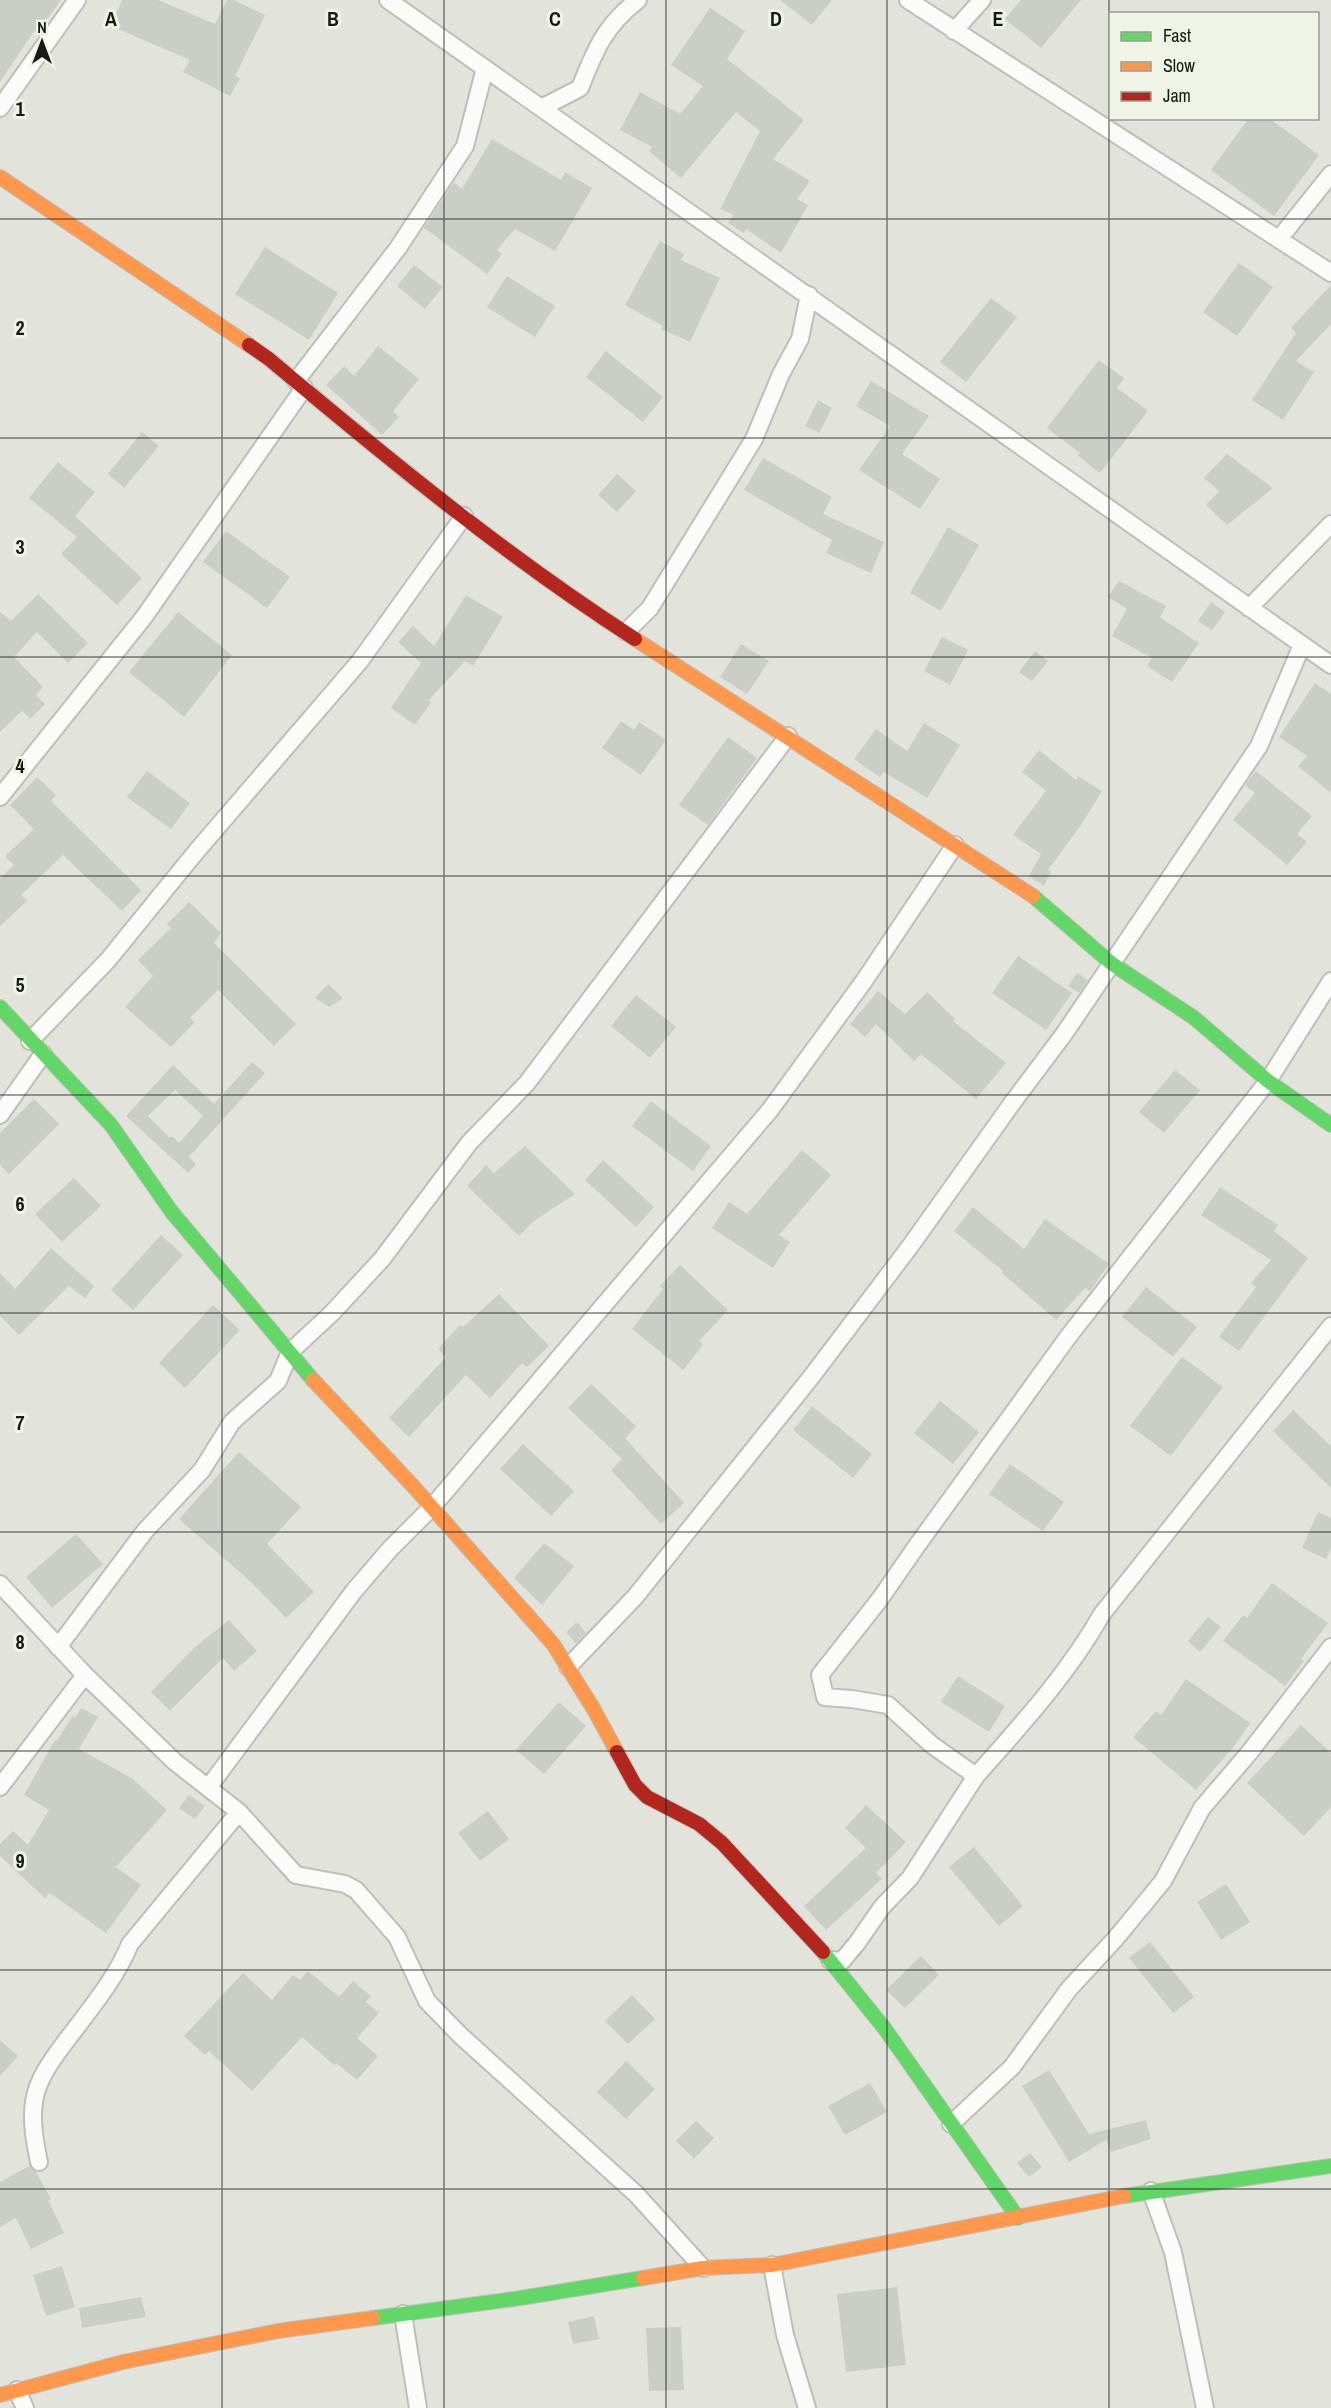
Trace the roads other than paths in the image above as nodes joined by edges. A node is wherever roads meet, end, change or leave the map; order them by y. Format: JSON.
{"nodes":[{"id":1,"x":77,"y":0,"type":"edge"},
{"id":2,"x":388,"y":0,"type":"edge"},
{"id":3,"x":638,"y":0,"type":"edge"},
{"id":4,"x":908,"y":0,"type":"edge"},
{"id":5,"x":982,"y":0,"type":"edge"},
{"id":6,"x":954,"y":31,"type":"junction"},
{"id":7,"x":486,"y":68,"type":"junction"},
{"id":8,"x":0,"y":108,"type":"edge"},
{"id":9,"x":541,"y":108,"type":"junction"},
{"id":10,"x":1331,"y":174,"type":"edge"},
{"id":11,"x":0,"y":177,"type":"edge"},
{"id":12,"x":1279,"y":239,"type":"junction"},
{"id":13,"x":1331,"y":273,"type":"edge"},
{"id":14,"x":809,"y":295,"type":"junction"},
{"id":15,"x":300,"y":385,"type":"junction"},
{"id":16,"x":464,"y":516,"type":"junction"},
{"id":17,"x":1331,"y":524,"type":"edge"},
{"id":18,"x":1249,"y":608,"type":"junction"},
{"id":19,"x":626,"y":632,"type":"junction"},
{"id":20,"x":1302,"y":645,"type":"junction"},
{"id":21,"x":1331,"y":665,"type":"edge"},
{"id":22,"x":788,"y":736,"type":"junction"},
{"id":23,"x":0,"y":797,"type":"edge"},
{"id":24,"x":955,"y":845,"type":"junction"},
{"id":25,"x":1111,"y":963,"type":"junction"},
{"id":26,"x":1331,"y":981,"type":"edge"},
{"id":27,"x":0,"y":1007,"type":"edge"},
{"id":28,"x":30,"y":1041,"type":"junction"},
{"id":29,"x":43,"y":1054,"type":"junction"},
{"id":30,"x":1268,"y":1081,"type":"junction"},
{"id":31,"x":0,"y":1115,"type":"edge"},
{"id":32,"x":1331,"y":1125,"type":"edge"},
{"id":33,"x":1331,"y":1326,"type":"edge"},
{"id":34,"x":290,"y":1352,"type":"junction"},
{"id":35,"x":432,"y":1507,"type":"junction"},
{"id":36,"x":0,"y":1584,"type":"edge"},
{"id":37,"x":58,"y":1647,"type":"junction"},
{"id":38,"x":1331,"y":1647,"type":"edge"},
{"id":39,"x":568,"y":1668,"type":"junction"},
{"id":40,"x":85,"y":1675,"type":"junction"},
{"id":41,"x":976,"y":1776,"type":"junction"},
{"id":42,"x":0,"y":1786,"type":"edge"},
{"id":43,"x":208,"y":1788,"type":"junction"},
{"id":44,"x":239,"y":1812,"type":"junction"},
{"id":45,"x":830,"y":1960,"type":"junction"},
{"id":46,"x":951,"y":2124,"type":"junction"},
{"id":47,"x":39,"y":2162,"type":"dead end"},
{"id":48,"x":1331,"y":2166,"type":"edge"},
{"id":49,"x":1151,"y":2191,"type":"junction"},
{"id":50,"x":1018,"y":2218,"type":"junction"},
{"id":51,"x":772,"y":2265,"type":"junction"},
{"id":52,"x":703,"y":2268,"type":"junction"},
{"id":53,"x":404,"y":2314,"type":"junction"},
{"id":54,"x":17,"y":2390,"type":"junction"},
{"id":55,"x":0,"y":2395,"type":"edge"},
{"id":56,"x":25,"y":2408,"type":"edge"},
{"id":57,"x":418,"y":2408,"type":"edge"},
{"id":58,"x":807,"y":2408,"type":"edge"},
{"id":59,"x":1204,"y":2408,"type":"edge"}],
"edges":[{"from":1,"to":8,"type":"street"},
{"from":2,"to":7,"type":"street"},
{"from":3,"to":9,"type":"street"},
{"from":4,"to":6,"type":"street"},
{"from":5,"to":6,"type":"street"},
{"from":6,"to":12,"type":"street"},
{"from":7,"to":9,"type":"street"},
{"from":7,"to":15,"type":"street"},
{"from":9,"to":14,"type":"street"},
{"from":10,"to":12,"type":"street"},
{"from":11,"to":15,"type":"street"},
{"from":12,"to":13,"type":"street"},
{"from":14,"to":18,"type":"street"},
{"from":14,"to":19,"type":"street"},
{"from":15,"to":16,"type":"street"},
{"from":15,"to":23,"type":"street"},
{"from":16,"to":19,"type":"street"},
{"from":16,"to":28,"type":"street"},
{"from":17,"to":18,"type":"street"},
{"from":18,"to":20,"type":"street"},
{"from":19,"to":22,"type":"street"},
{"from":20,"to":21,"type":"street"},
{"from":20,"to":25,"type":"street"},
{"from":22,"to":24,"type":"street"},
{"from":22,"to":34,"type":"street"},
{"from":24,"to":25,"type":"street"},
{"from":24,"to":35,"type":"street"},
{"from":25,"to":30,"type":"street"},
{"from":25,"to":39,"type":"street"},
{"from":26,"to":30,"type":"street"},
{"from":27,"to":28,"type":"street"},
{"from":28,"to":29,"type":"street"},
{"from":29,"to":31,"type":"street"},
{"from":29,"to":34,"type":"street"},
{"from":30,"to":32,"type":"street"},
{"from":30,"to":41,"type":"street"},
{"from":33,"to":41,"type":"street"},
{"from":34,"to":35,"type":"street"},
{"from":34,"to":37,"type":"street"},
{"from":35,"to":39,"type":"street"},
{"from":35,"to":43,"type":"street"},
{"from":36,"to":37,"type":"street"},
{"from":37,"to":40,"type":"street"},
{"from":38,"to":46,"type":"street"},
{"from":39,"to":45,"type":"street"},
{"from":40,"to":42,"type":"street"},
{"from":40,"to":43,"type":"street"},
{"from":41,"to":45,"type":"street"},
{"from":43,"to":44,"type":"street"},
{"from":44,"to":47,"type":"street"},
{"from":44,"to":52,"type":"street"},
{"from":45,"to":46,"type":"street"},
{"from":46,"to":50,"type":"street"},
{"from":48,"to":49,"type":"street"},
{"from":49,"to":50,"type":"street"},
{"from":49,"to":59,"type":"street"},
{"from":50,"to":51,"type":"street"},
{"from":51,"to":52,"type":"street"},
{"from":51,"to":58,"type":"street"},
{"from":52,"to":53,"type":"street"},
{"from":53,"to":54,"type":"street"},
{"from":53,"to":57,"type":"street"},
{"from":54,"to":55,"type":"street"},
{"from":54,"to":56,"type":"street"}]}
